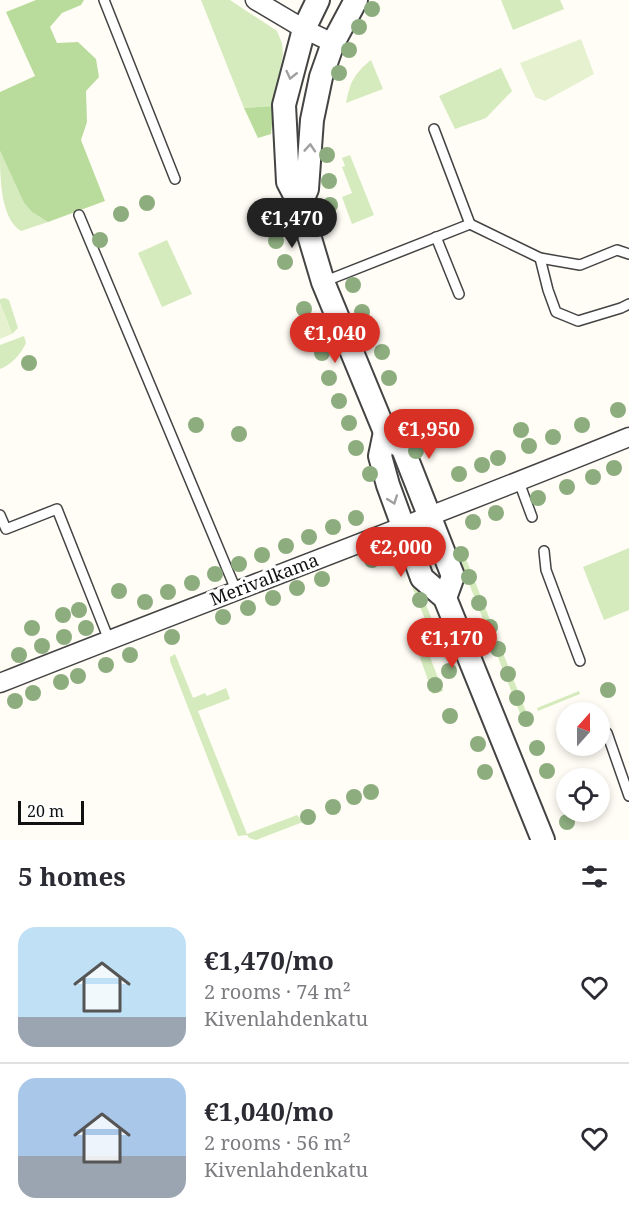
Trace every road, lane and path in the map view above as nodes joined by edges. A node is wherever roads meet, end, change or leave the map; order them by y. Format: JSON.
{"nodes":[{"id":1,"x":104,"y":0,"type":"edge"},
{"id":2,"x":255,"y":0,"type":"edge"},
{"id":3,"x":318,"y":0,"type":"edge"},
{"id":4,"x":356,"y":0,"type":"edge"},
{"id":5,"x":304,"y":29,"type":"junction"},
{"id":6,"x":333,"y":43,"type":"junction"},
{"id":7,"x":435,"y":129,"type":"dead end"},
{"id":8,"x":175,"y":179,"type":"dead end"},
{"id":9,"x":300,"y":205,"type":"junction"},
{"id":10,"x":79,"y":216,"type":"dead end"},
{"id":11,"x":470,"y":224,"type":"junction"},
{"id":12,"x":436,"y":237,"type":"junction"},
{"id":13,"x":629,"y":254,"type":"edge"},
{"id":14,"x":540,"y":258,"type":"junction"},
{"id":15,"x":323,"y":282,"type":"junction"},
{"id":16,"x":459,"y":294,"type":"dead end"},
{"id":17,"x":629,"y":304,"type":"edge"},
{"id":18,"x":385,"y":432,"type":"junction"},
{"id":19,"x":629,"y":437,"type":"edge"},
{"id":20,"x":519,"y":482,"type":"junction"},
{"id":21,"x":0,"y":515,"type":"edge"},
{"id":22,"x":430,"y":517,"type":"junction"},
{"id":23,"x":532,"y":517,"type":"dead end"},
{"id":24,"x":403,"y":527,"type":"junction"},
{"id":25,"x":544,"y":551,"type":"dead end"},
{"id":26,"x":236,"y":590,"type":"junction"},
{"id":27,"x":445,"y":598,"type":"junction"},
{"id":28,"x":109,"y":640,"type":"junction"},
{"id":29,"x":580,"y":661,"type":"dead end"},
{"id":30,"x":0,"y":683,"type":"edge"},
{"id":31,"x":610,"y":742,"type":"edge"},
{"id":32,"x":629,"y":796,"type":"edge"},
{"id":33,"x":543,"y":840,"type":"edge"}],
"edges":[{"from":1,"to":8,"type":"lane"},
{"from":2,"to":5,"type":"street"},
{"from":3,"to":5,"type":"street"},
{"from":4,"to":6,"type":"street"},
{"from":5,"to":6,"type":"street"},
{"from":5,"to":9,"type":"street","one_way":true},
{"from":9,"to":6,"type":"street","one_way":true},
{"from":7,"to":11,"type":"lane"},
{"from":9,"to":15,"type":"street"},
{"from":10,"to":26,"type":"lane"},
{"from":11,"to":12,"type":"lane"},
{"from":11,"to":14,"type":"lane"},
{"from":12,"to":15,"type":"lane"},
{"from":12,"to":16,"type":"lane"},
{"from":13,"to":14,"type":"lane"},
{"from":14,"to":17,"type":"lane"},
{"from":15,"to":18,"type":"street"},
{"from":18,"to":22,"type":"street"},
{"from":18,"to":24,"type":"street","one_way":true},
{"from":19,"to":20,"type":"street","name":"Merivalkama"},
{"from":20,"to":22,"type":"street","name":"Merivalkama"},
{"from":20,"to":23,"type":"lane"},
{"from":21,"to":28,"type":"lane"},
{"from":22,"to":24,"type":"street","name":"Merivalkama"},
{"from":22,"to":27,"type":"street"},
{"from":24,"to":26,"type":"street","name":"Merivalkama"},
{"from":24,"to":27,"type":"street"},
{"from":25,"to":29,"type":"lane"},
{"from":26,"to":28,"type":"street","name":"Merivalkama"},
{"from":27,"to":33,"type":"street"},
{"from":28,"to":30,"type":"street","name":"Merivalkama"},
{"from":31,"to":32,"type":"lane"}]}
